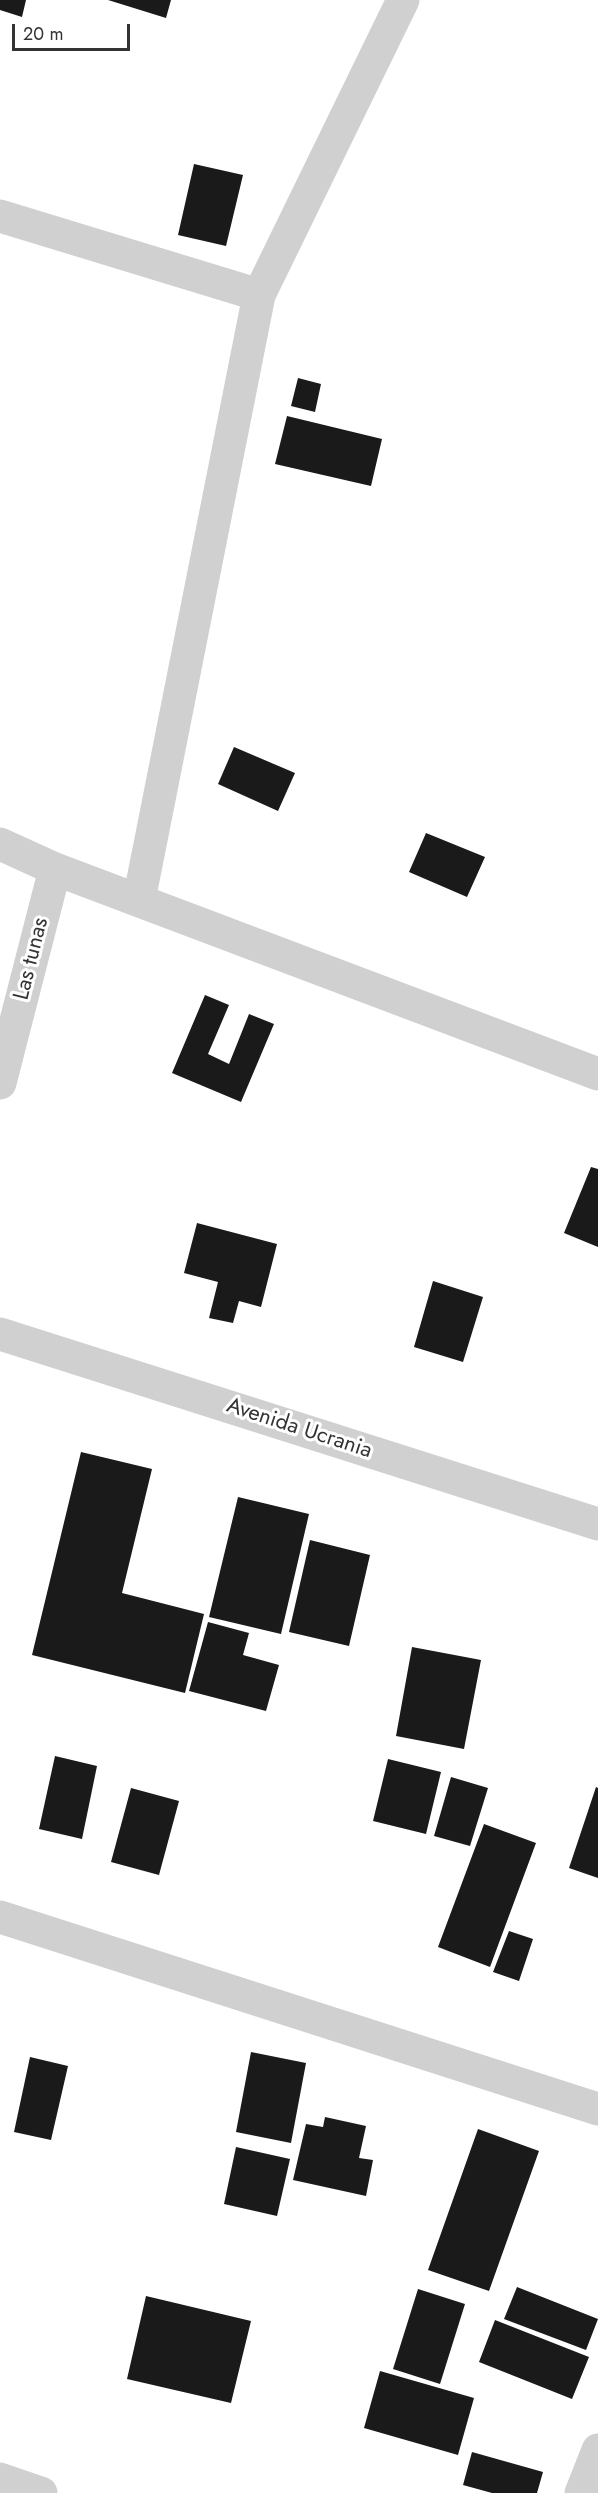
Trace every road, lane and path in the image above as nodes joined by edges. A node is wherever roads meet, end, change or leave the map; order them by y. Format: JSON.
{"nodes":[{"id":1,"x":403,"y":0,"type":"edge"},
{"id":2,"x":0,"y":216,"type":"edge"},
{"id":3,"x":260,"y":295,"type":"junction"},
{"id":4,"x":0,"y":844,"type":"edge"},
{"id":5,"x":55,"y":869,"type":"junction"},
{"id":6,"x":139,"y":900,"type":"junction"},
{"id":7,"x":598,"y":1074,"type":"edge"},
{"id":8,"x":0,"y":1083,"type":"edge"},
{"id":9,"x":0,"y":1334,"type":"edge"},
{"id":10,"x":598,"y":1524,"type":"edge"},
{"id":11,"x":0,"y":1917,"type":"edge"},
{"id":12,"x":598,"y":2109,"type":"edge"},
{"id":13,"x":598,"y":2450,"type":"edge"},
{"id":14,"x":0,"y":2479,"type":"edge"},
{"id":15,"x":41,"y":2493,"type":"edge"},
{"id":16,"x":581,"y":2493,"type":"edge"}],
"edges":[{"from":1,"to":3,"type":"street"},
{"from":2,"to":3,"type":"street"},
{"from":3,"to":6,"type":"street"},
{"from":4,"to":5,"type":"street"},
{"from":5,"to":6,"type":"street"},
{"from":5,"to":8,"type":"street","name":"Las tunas"},
{"from":6,"to":7,"type":"street"},
{"from":9,"to":10,"type":"street","name":"Avenida Ucrania"},
{"from":11,"to":12,"type":"street"},
{"from":13,"to":16,"type":"street"},
{"from":14,"to":15,"type":"street"}]}
